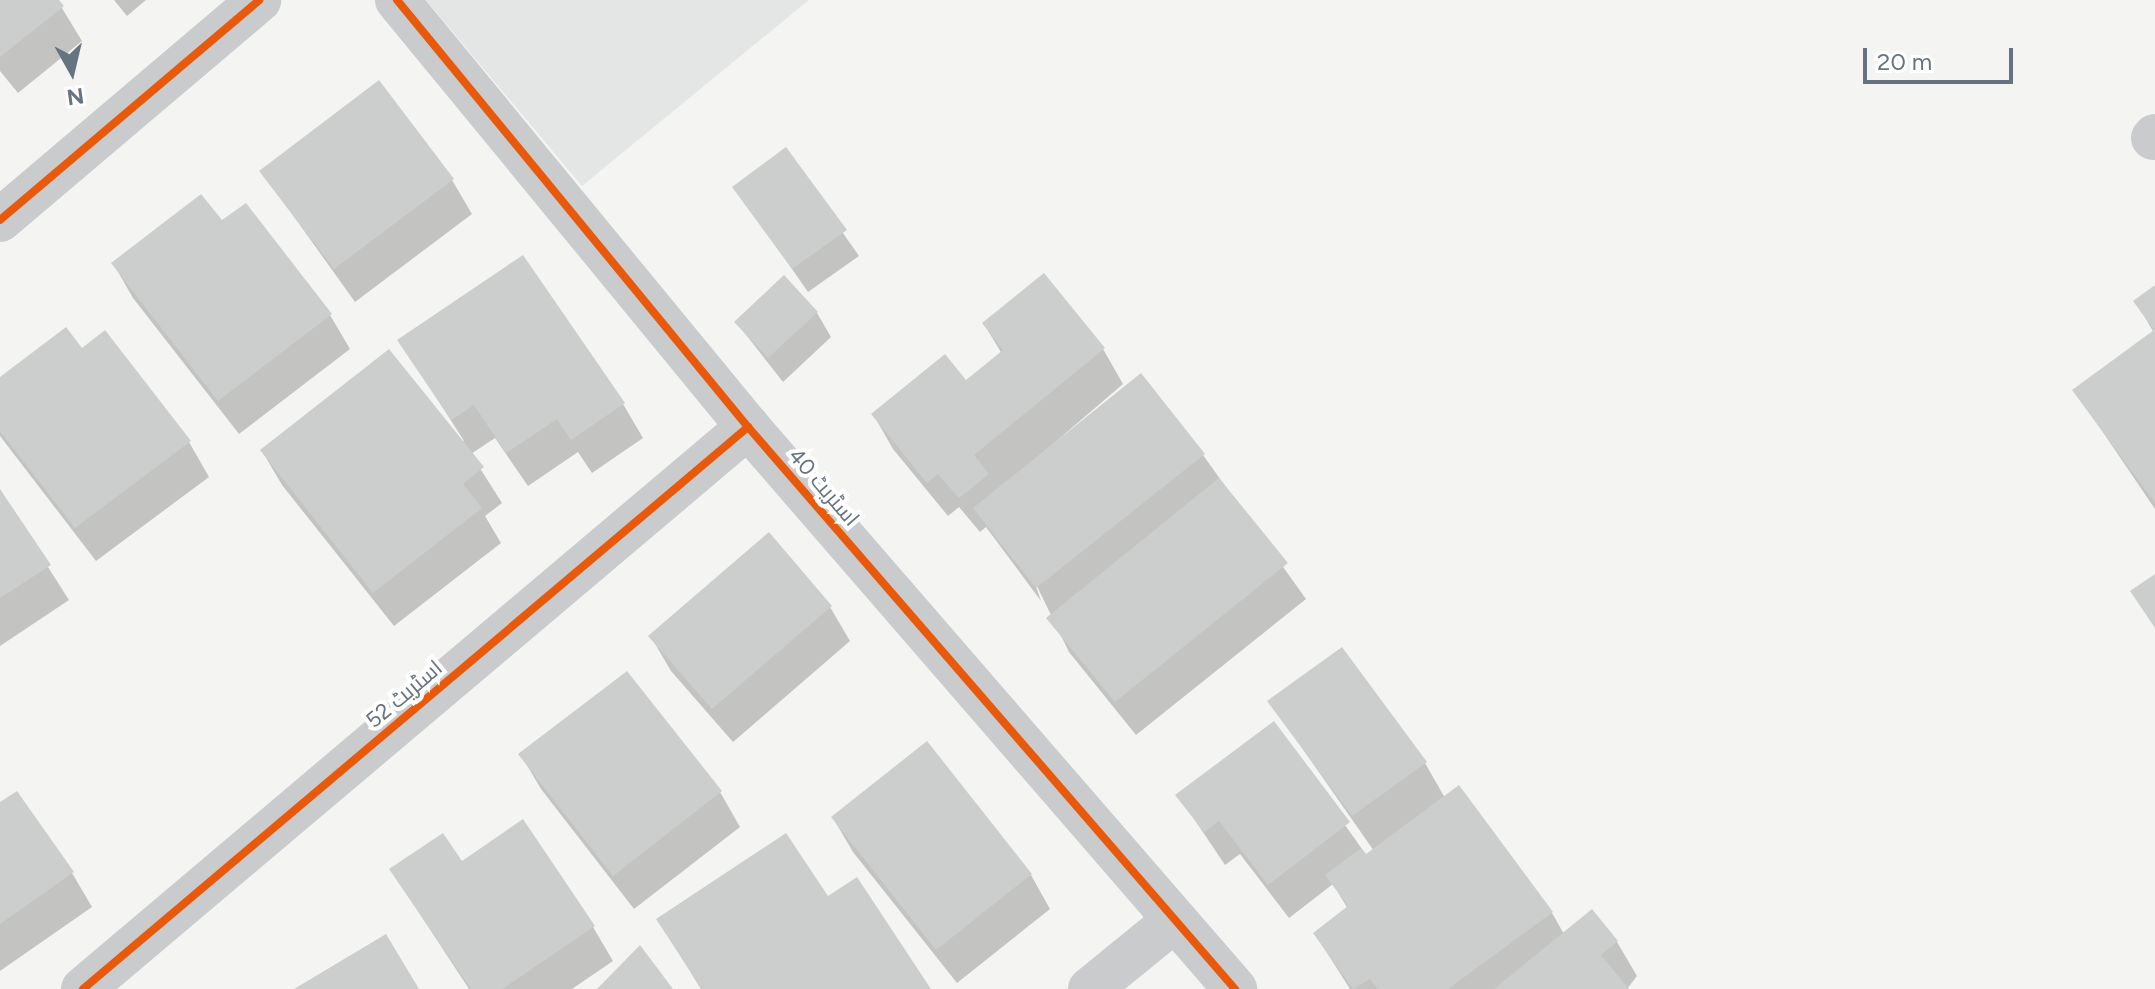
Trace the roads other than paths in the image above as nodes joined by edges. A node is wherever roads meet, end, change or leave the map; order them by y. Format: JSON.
{"nodes":[{"id":1,"x":259,"y":0,"type":"edge"},
{"id":2,"x":397,"y":0,"type":"edge"},
{"id":3,"x":0,"y":220,"type":"edge"},
{"id":4,"x":748,"y":427,"type":"junction"},
{"id":5,"x":1175,"y":920,"type":"junction"},
{"id":6,"x":83,"y":989,"type":"edge"},
{"id":7,"x":1090,"y":989,"type":"edge"},
{"id":8,"x":1235,"y":989,"type":"edge"}],
"edges":[{"from":1,"to":3,"type":"street"},
{"from":2,"to":4,"type":"street","name":"اسٹریٹ 40"},
{"from":4,"to":5,"type":"street","name":"اسٹریٹ 40"},
{"from":4,"to":6,"type":"street","name":"اسٹریٹ 52"},
{"from":5,"to":7,"type":"street"},
{"from":5,"to":8,"type":"street","name":"اسٹریٹ 40"}]}
